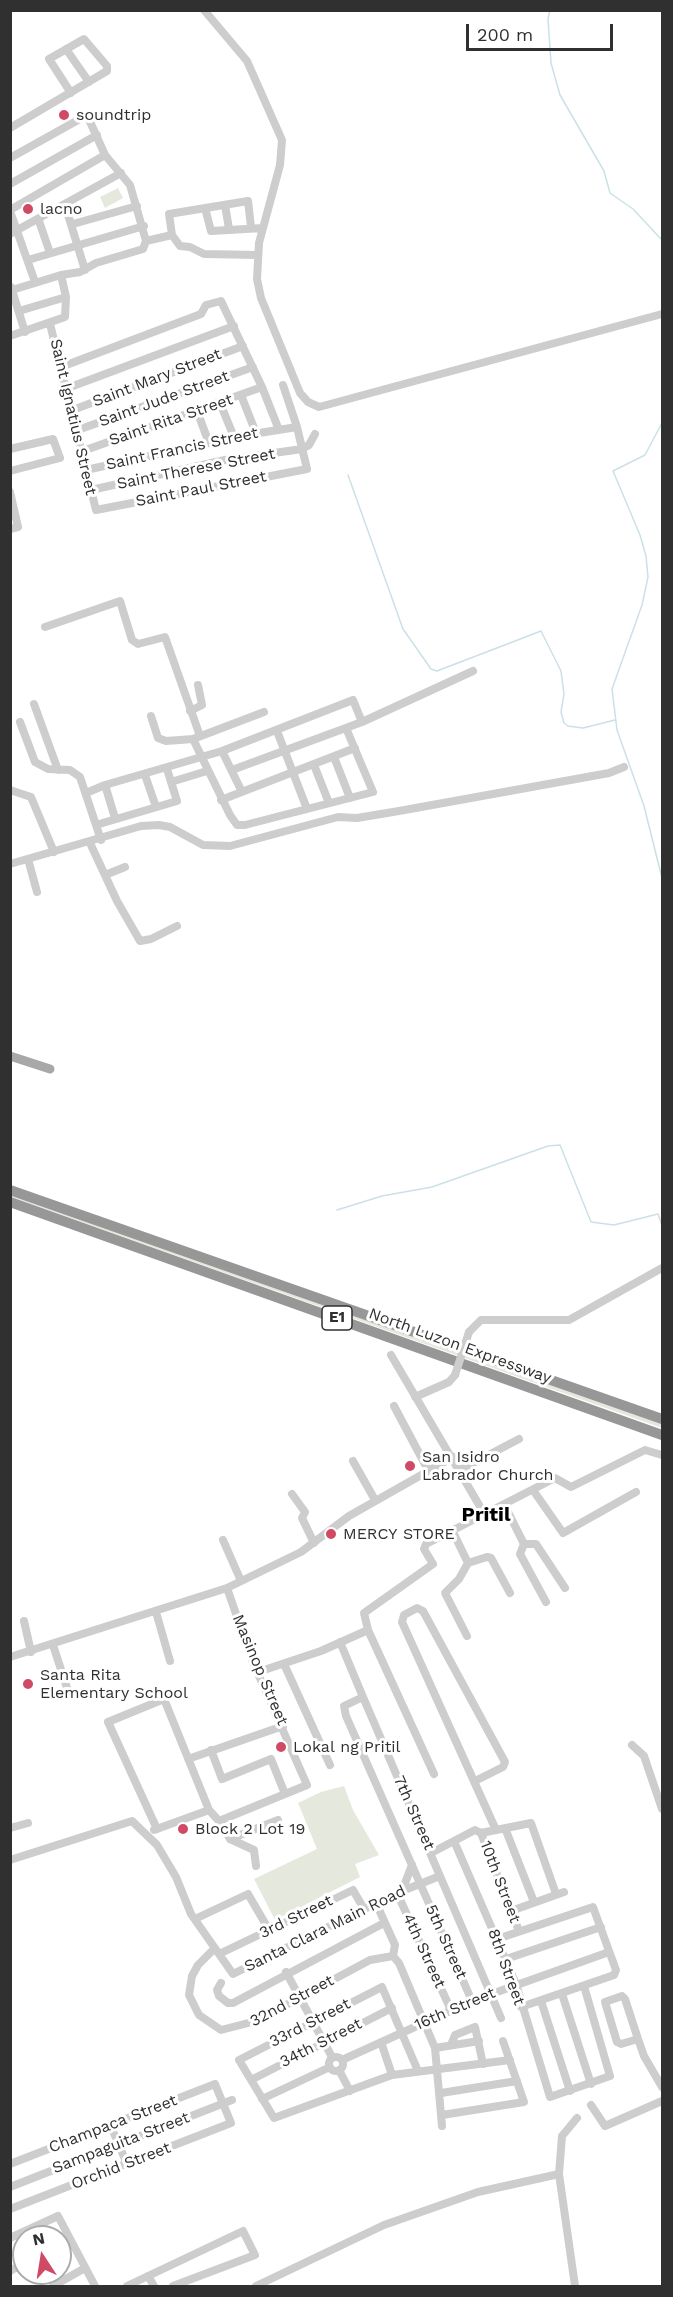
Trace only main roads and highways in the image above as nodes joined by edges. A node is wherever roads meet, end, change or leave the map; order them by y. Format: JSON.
{"nodes":[{"id":1,"x":10,"y":1056,"type":"edge"},
{"id":2,"x":50,"y":1069,"type":"dead end"},
{"id":3,"x":10,"y":1190,"type":"edge"},
{"id":4,"x":10,"y":1202,"type":"edge"},
{"id":5,"x":663,"y":1419,"type":"edge"},
{"id":6,"x":663,"y":1435,"type":"edge"}],
"edges":[{"from":1,"to":2,"type":"main road"},
{"from":3,"to":5,"type":"highway","name":"North Luzon Expressway","number":"E1"},
{"from":4,"to":6,"type":"highway","name":"North Luzon Expressway","number":"E1"}]}
